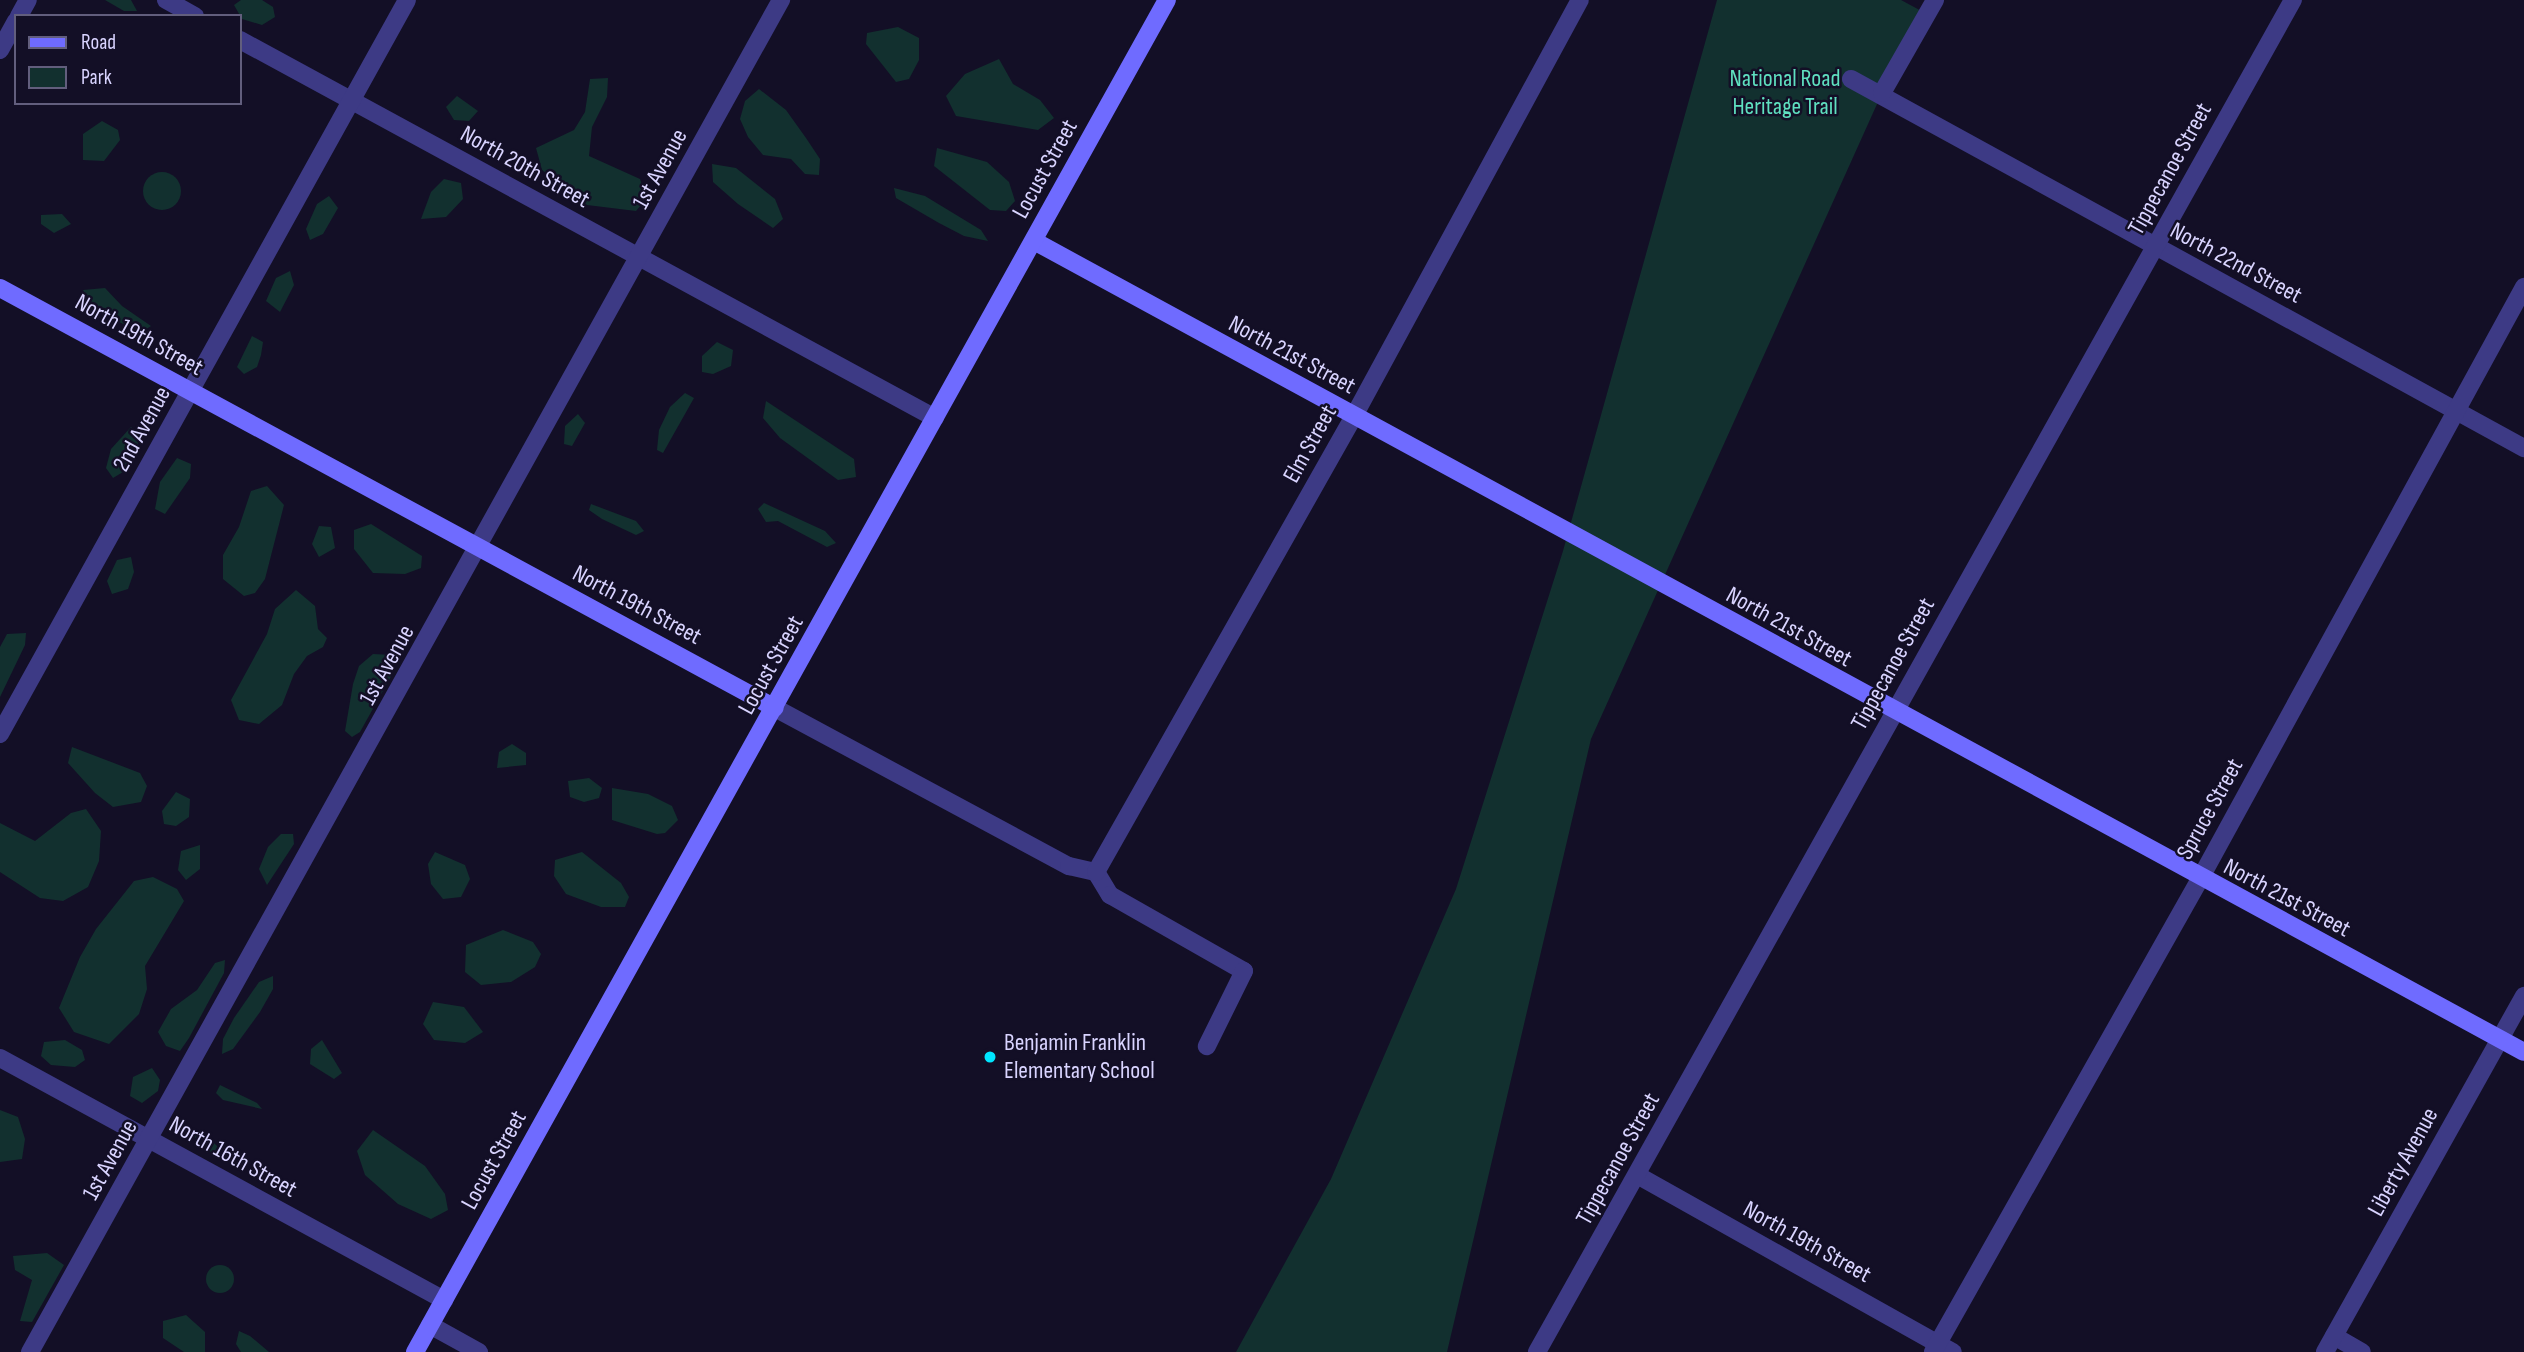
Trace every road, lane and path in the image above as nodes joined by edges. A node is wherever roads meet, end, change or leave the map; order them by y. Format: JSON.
{"nodes":[{"id":1,"x":166,"y":0,"type":"edge"},
{"id":2,"x":407,"y":0,"type":"edge"},
{"id":3,"x":781,"y":0,"type":"edge"},
{"id":4,"x":1167,"y":0,"type":"edge"},
{"id":5,"x":1580,"y":0,"type":"edge"},
{"id":6,"x":1935,"y":0,"type":"edge"},
{"id":7,"x":2292,"y":0,"type":"edge"},
{"id":8,"x":191,"y":14,"type":"edge"},
{"id":9,"x":14,"y":25,"type":"edge"},
{"id":10,"x":242,"y":41,"type":"edge"},
{"id":11,"x":0,"y":50,"type":"edge"},
{"id":12,"x":1851,"y":79,"type":"dead end"},
{"id":13,"x":1882,"y":93,"type":"junction"},
{"id":14,"x":351,"y":100,"type":"junction"},
{"id":15,"x":1034,"y":241,"type":"junction"},
{"id":16,"x":2155,"y":247,"type":"junction"},
{"id":17,"x":640,"y":257,"type":"junction"},
{"id":18,"x":2524,"y":286,"type":"edge"},
{"id":19,"x":0,"y":288,"type":"edge"},
{"id":20,"x":191,"y":391,"type":"junction"},
{"id":21,"x":2456,"y":410,"type":"junction"},
{"id":22,"x":1354,"y":416,"type":"junction"},
{"id":23,"x":935,"y":418,"type":"junction"},
{"id":24,"x":2524,"y":448,"type":"edge"},
{"id":25,"x":478,"y":547,"type":"junction"},
{"id":26,"x":775,"y":708,"type":"junction"},
{"id":27,"x":1894,"y":713,"type":"junction"},
{"id":28,"x":0,"y":734,"type":"edge"},
{"id":29,"x":1096,"y":872,"type":"junction"},
{"id":30,"x":2200,"y":879,"type":"junction"},
{"id":31,"x":2524,"y":996,"type":"edge"},
{"id":32,"x":2500,"y":1039,"type":"junction"},
{"id":33,"x":1207,"y":1046,"type":"dead end"},
{"id":34,"x":2524,"y":1052,"type":"edge"},
{"id":35,"x":0,"y":1058,"type":"edge"},
{"id":36,"x":149,"y":1139,"type":"junction"},
{"id":37,"x":1637,"y":1175,"type":"junction"},
{"id":38,"x":443,"y":1300,"type":"junction"},
{"id":39,"x":430,"y":1325,"type":"junction"},
{"id":40,"x":2330,"y":1344,"type":"edge"},
{"id":41,"x":1941,"y":1349,"type":"edge"},
{"id":42,"x":30,"y":1352,"type":"edge"},
{"id":43,"x":415,"y":1352,"type":"edge"},
{"id":44,"x":479,"y":1352,"type":"edge"},
{"id":45,"x":1537,"y":1352,"type":"edge"},
{"id":46,"x":2362,"y":1352,"type":"edge"}],
"edges":[{"from":1,"to":8,"type":"street"},
{"from":2,"to":14,"type":"street","name":"2nd Avenue"},
{"from":3,"to":17,"type":"street","name":"1st Avenue"},
{"from":4,"to":15,"type":"street","name":"Locust Street"},
{"from":5,"to":22,"type":"street","name":"Elm Street"},
{"from":6,"to":13,"type":"street"},
{"from":7,"to":16,"type":"street","name":"Tippecanoe Street"},
{"from":9,"to":11,"type":"street"},
{"from":10,"to":14,"type":"street","name":"North 20th Street"},
{"from":12,"to":13,"type":"street","name":"North 22nd Street"},
{"from":13,"to":16,"type":"street","name":"North 22nd Street"},
{"from":14,"to":17,"type":"street","name":"North 20th Street"},
{"from":14,"to":20,"type":"street","name":"2nd Avenue"},
{"from":15,"to":22,"type":"street","name":"North 21st Street"},
{"from":15,"to":23,"type":"street","name":"Locust Street"},
{"from":16,"to":21,"type":"street","name":"North 22nd Street"},
{"from":16,"to":27,"type":"street","name":"Tippecanoe Street"},
{"from":17,"to":23,"type":"street","name":"North 20th Street"},
{"from":17,"to":25,"type":"street","name":"1st Avenue"},
{"from":18,"to":21,"type":"street","name":"Spruce Street"},
{"from":19,"to":20,"type":"street","name":"North 19th Street"},
{"from":20,"to":25,"type":"street","name":"North 19th Street"},
{"from":20,"to":28,"type":"street","name":"2nd Avenue"},
{"from":21,"to":24,"type":"street","name":"North 22nd Street"},
{"from":21,"to":30,"type":"street","name":"Spruce Street"},
{"from":22,"to":27,"type":"street","name":"North 21st Street"},
{"from":22,"to":29,"type":"street","name":"Elm Street"},
{"from":23,"to":26,"type":"street","name":"Locust Street"},
{"from":25,"to":26,"type":"street","name":"North 19th Street"},
{"from":25,"to":36,"type":"street","name":"1st Avenue"},
{"from":26,"to":29,"type":"street","name":"North 19th Street"},
{"from":26,"to":38,"type":"street","name":"Locust Street"},
{"from":27,"to":30,"type":"street","name":"North 21st Street"},
{"from":27,"to":37,"type":"street","name":"Tippecanoe Street"},
{"from":29,"to":33,"type":"street"},
{"from":30,"to":32,"type":"street","name":"North 21st Street"},
{"from":30,"to":41,"type":"street","name":"Spruce Street"},
{"from":31,"to":32,"type":"street","name":"Liberty Avenue"},
{"from":32,"to":34,"type":"street","name":"North 21st Street"},
{"from":32,"to":40,"type":"street","name":"Liberty Avenue"},
{"from":35,"to":36,"type":"street","name":"North 16th Street"},
{"from":36,"to":38,"type":"street","name":"North 16th Street"},
{"from":36,"to":42,"type":"street","name":"1st Avenue"},
{"from":37,"to":41,"type":"street","name":"North 19th Street"},
{"from":37,"to":45,"type":"street","name":"Tippecanoe Street"},
{"from":38,"to":39,"type":"street","name":"Locust Street"},
{"from":39,"to":43,"type":"street","name":"Locust Street"},
{"from":39,"to":44,"type":"street"},
{"from":40,"to":46,"type":"street"}]}
